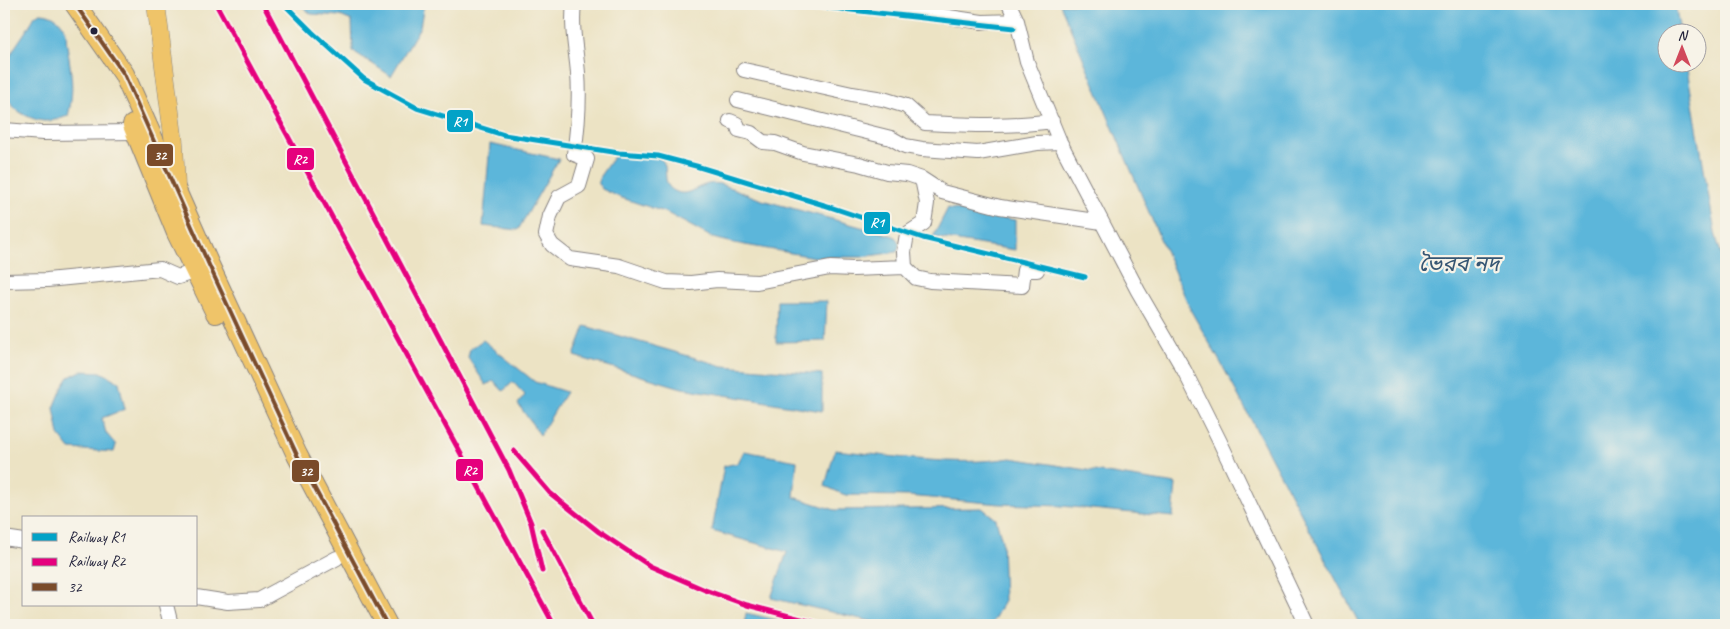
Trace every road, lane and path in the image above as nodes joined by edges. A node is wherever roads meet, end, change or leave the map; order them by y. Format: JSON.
{"nodes":[{"id":1,"x":75,"y":4,"type":"edge"},
{"id":2,"x":156,"y":4,"type":"edge"},
{"id":3,"x":574,"y":4,"type":"edge"},
{"id":4,"x":851,"y":4,"type":"edge"},
{"id":5,"x":1009,"y":4,"type":"edge"},
{"id":6,"x":1017,"y":21,"type":"junction"},
{"id":7,"x":96,"y":32,"type":"junction"},
{"id":8,"x":744,"y":70,"type":"dead end"},
{"id":9,"x":738,"y":100,"type":"dead end"},
{"id":10,"x":730,"y":121,"type":"dead end"},
{"id":11,"x":1052,"y":121,"type":"junction"},
{"id":12,"x":4,"y":130,"type":"edge"},
{"id":13,"x":136,"y":132,"type":"junction"},
{"id":14,"x":1060,"y":142,"type":"junction"},
{"id":15,"x":922,"y":180,"type":"junction"},
{"id":16,"x":177,"y":194,"type":"junction"},
{"id":17,"x":1102,"y":222,"type":"junction"},
{"id":18,"x":177,"y":233,"type":"junction"},
{"id":19,"x":905,"y":267,"type":"junction"},
{"id":20,"x":1036,"y":270,"type":"dead end"},
{"id":21,"x":196,"y":271,"type":"junction"},
{"id":22,"x":4,"y":281,"type":"edge"},
{"id":23,"x":4,"y":538,"type":"edge"},
{"id":24,"x":22,"y":542,"type":"edge"},
{"id":25,"x":337,"y":558,"type":"junction"},
{"id":26,"x":198,"y":597,"type":"edge"},
{"id":27,"x":166,"y":606,"type":"edge"},
{"id":28,"x":171,"y":625,"type":"edge"},
{"id":29,"x":374,"y":625,"type":"edge"},
{"id":30,"x":387,"y":625,"type":"edge"},
{"id":31,"x":1307,"y":625,"type":"edge"}],
"edges":[{"from":1,"to":7,"type":"highway"},
{"from":2,"to":16,"type":"main road"},
{"from":3,"to":19,"type":"street"},
{"from":4,"to":6,"type":"street"},
{"from":5,"to":6,"type":"street"},
{"from":6,"to":11,"type":"street"},
{"from":7,"to":13,"type":"highway"},
{"from":7,"to":16,"type":"highway"},
{"from":8,"to":11,"type":"street"},
{"from":9,"to":14,"type":"street"},
{"from":10,"to":15,"type":"street"},
{"from":11,"to":14,"type":"street"},
{"from":12,"to":13,"type":"street"},
{"from":13,"to":18,"type":"highway"},
{"from":14,"to":17,"type":"street"},
{"from":15,"to":17,"type":"street"},
{"from":15,"to":19,"type":"street"},
{"from":16,"to":18,"type":"main road"},
{"from":16,"to":30,"type":"highway"},
{"from":17,"to":31,"type":"street"},
{"from":18,"to":21,"type":"highway"},
{"from":19,"to":20,"type":"street"},
{"from":21,"to":22,"type":"street"},
{"from":21,"to":25,"type":"highway"},
{"from":23,"to":24,"type":"street"},
{"from":25,"to":26,"type":"street"},
{"from":25,"to":29,"type":"highway"},
{"from":27,"to":28,"type":"street"}]}
